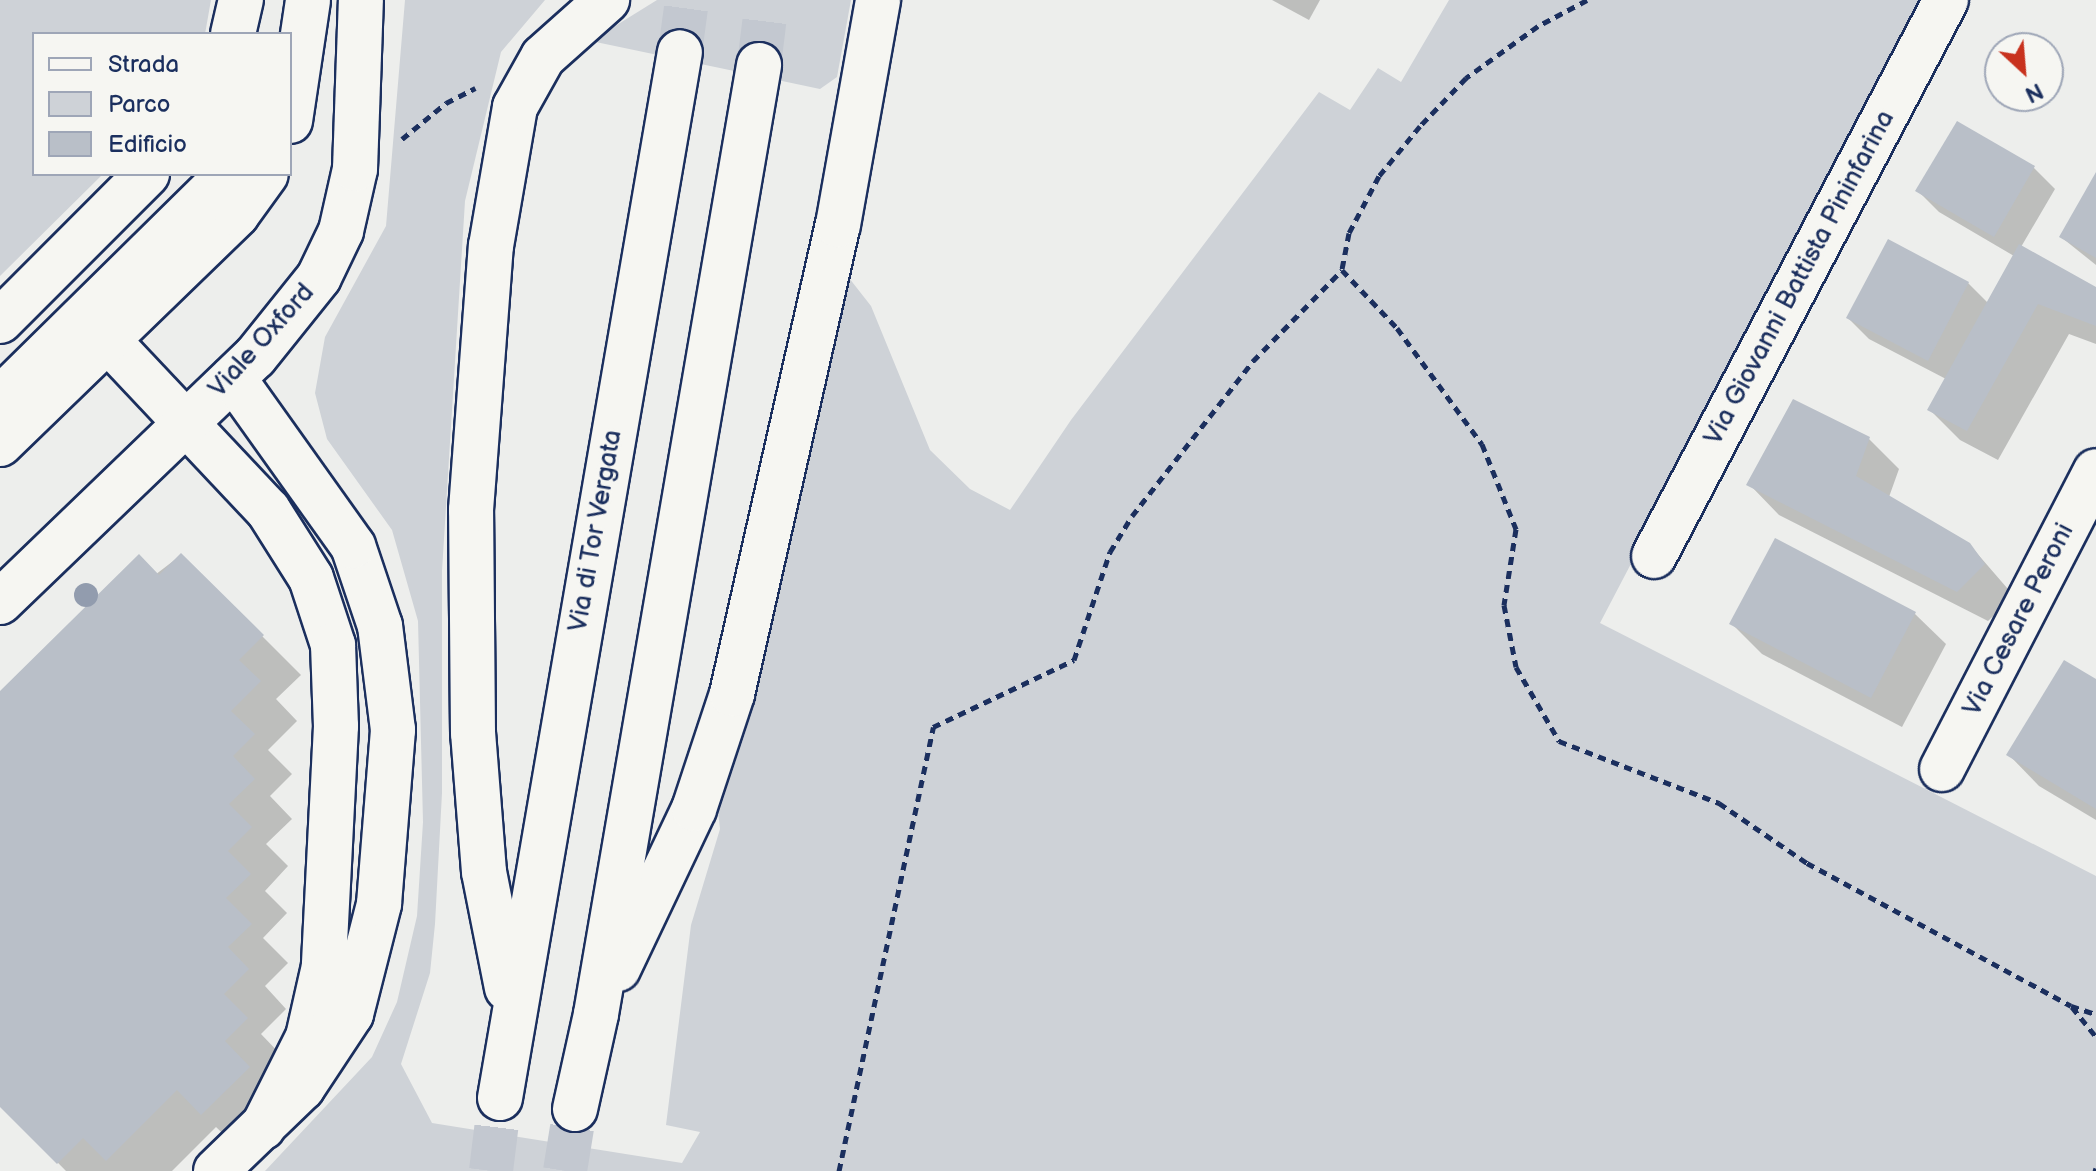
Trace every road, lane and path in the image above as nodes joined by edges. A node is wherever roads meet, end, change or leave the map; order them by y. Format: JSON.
{"nodes":[{"id":1,"x":241,"y":0,"type":"edge"},
{"id":2,"x":284,"y":0,"type":"edge"},
{"id":3,"x":308,"y":0,"type":"edge"},
{"id":4,"x":361,"y":0,"type":"edge"},
{"id":5,"x":607,"y":0,"type":"edge"},
{"id":6,"x":878,"y":0,"type":"edge"},
{"id":7,"x":1946,"y":0,"type":"edge"},
{"id":8,"x":233,"y":32,"type":"edge"},
{"id":9,"x":281,"y":32,"type":"edge"},
{"id":10,"x":680,"y":52,"type":"tunnel mouth"},
{"id":11,"x":759,"y":65,"type":"tunnel mouth"},
{"id":12,"x":482,"y":89,"type":"dead end"},
{"id":13,"x":292,"y":108,"type":"edge"},
{"id":14,"x":390,"y":142,"type":"dead end"},
{"id":15,"x":145,"y":176,"type":"edge"},
{"id":16,"x":226,"y":176,"type":"edge"},
{"id":17,"x":265,"y":176,"type":"edge"},
{"id":18,"x":1342,"y":270,"type":"dead end"},
{"id":19,"x":0,"y":321,"type":"edge"},
{"id":20,"x":96,"y":328,"type":"junction"},
{"id":21,"x":233,"y":378,"type":"junction"},
{"id":22,"x":0,"y":399,"type":"edge"},
{"id":23,"x":187,"y":422,"type":"junction"},
{"id":24,"x":0,"y":444,"type":"edge"},
{"id":25,"x":2096,"y":471,"type":"edge"},
{"id":26,"x":1654,"y":556,"type":"dead end"},
{"id":27,"x":0,"y":602,"type":"edge"},
{"id":28,"x":1942,"y":769,"type":"dead end"},
{"id":29,"x":2071,"y":1006,"type":"dead end"},
{"id":30,"x":512,"y":1010,"type":"junction"},
{"id":31,"x":596,"y":1014,"type":"junction"},
{"id":32,"x":2096,"y":1037,"type":"edge"},
{"id":33,"x":500,"y":1098,"type":"tunnel mouth"},
{"id":34,"x":575,"y":1109,"type":"tunnel mouth"},
{"id":35,"x":263,"y":1127,"type":"junction"},
{"id":36,"x":216,"y":1171,"type":"edge"},
{"id":37,"x":839,"y":1171,"type":"edge"}],
"edges":[{"from":1,"to":8,"type":"main road"},
{"from":2,"to":9,"type":"main road"},
{"from":3,"to":13,"type":"main road"},
{"from":4,"to":21,"type":"main road","name":"Viale Oxford"},
{"from":5,"to":30,"type":"main road"},
{"from":6,"to":31,"type":"main road"},
{"from":7,"to":26,"type":"main road","name":"Via Giovanni Battista Pininfarina"},
{"from":10,"to":30,"type":"main road","name":"Via di Tor Vergata"},
{"from":11,"to":31,"type":"main road"},
{"from":12,"to":14,"type":"path"},
{"from":15,"to":19,"type":"main road"},
{"from":16,"to":20,"type":"main road"},
{"from":17,"to":20,"type":"main road"},
{"from":18,"to":37,"type":"path"},
{"from":20,"to":22,"type":"main road"},
{"from":20,"to":23,"type":"main road"},
{"from":20,"to":24,"type":"main road"},
{"from":21,"to":23,"type":"main road","name":"Viale Oxford"},
{"from":21,"to":35,"type":"main road"},
{"from":23,"to":27,"type":"main road","name":"Viale Oxford"},
{"from":23,"to":35,"type":"main road"},
{"from":25,"to":28,"type":"main road","name":"Via Cesare Peroni"},
{"from":29,"to":32,"type":"path"},
{"from":30,"to":33,"type":"main road"},
{"from":31,"to":34,"type":"main road"},
{"from":35,"to":36,"type":"main road"}]}
